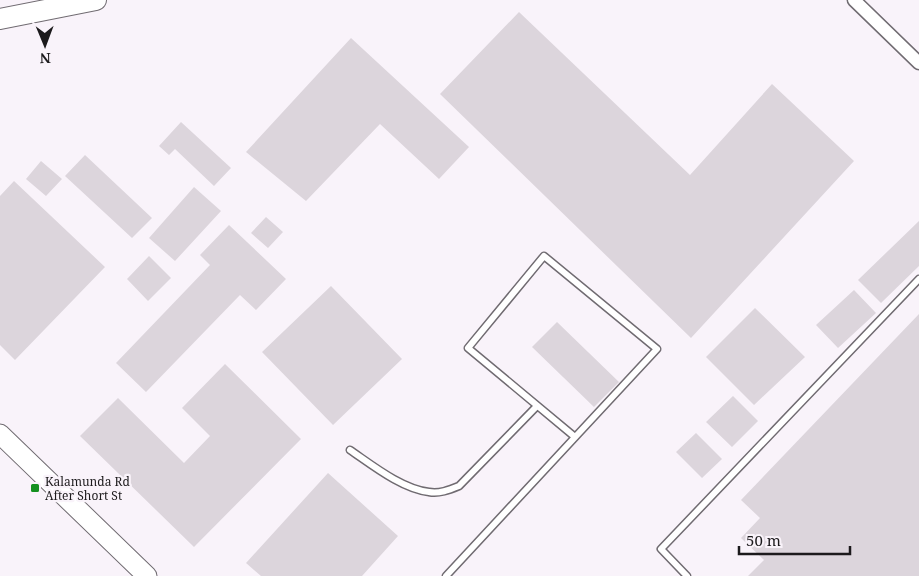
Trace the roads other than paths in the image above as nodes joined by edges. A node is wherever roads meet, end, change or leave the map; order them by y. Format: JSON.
{"nodes":[{"id":1,"x":96,"y":0,"type":"edge"},
{"id":2,"x":854,"y":0,"type":"edge"},
{"id":3,"x":0,"y":19,"type":"edge"},
{"id":4,"x":919,"y":63,"type":"edge"},
{"id":5,"x":919,"y":279,"type":"edge"},
{"id":6,"x":537,"y":406,"type":"junction"},
{"id":7,"x":0,"y":434,"type":"edge"},
{"id":8,"x":576,"y":437,"type":"junction"},
{"id":9,"x":350,"y":450,"type":"dead end"},
{"id":10,"x":147,"y":576,"type":"edge"},
{"id":11,"x":446,"y":576,"type":"edge"},
{"id":12,"x":687,"y":576,"type":"edge"}],
"edges":[{"from":1,"to":3,"type":"highway"},
{"from":2,"to":4,"type":"street"},
{"from":5,"to":12,"type":"lane"},
{"from":6,"to":8,"type":"lane"},
{"from":6,"to":8,"type":"lane"},
{"from":6,"to":9,"type":"lane"},
{"from":7,"to":10,"type":"main road"},
{"from":8,"to":11,"type":"lane"}]}
